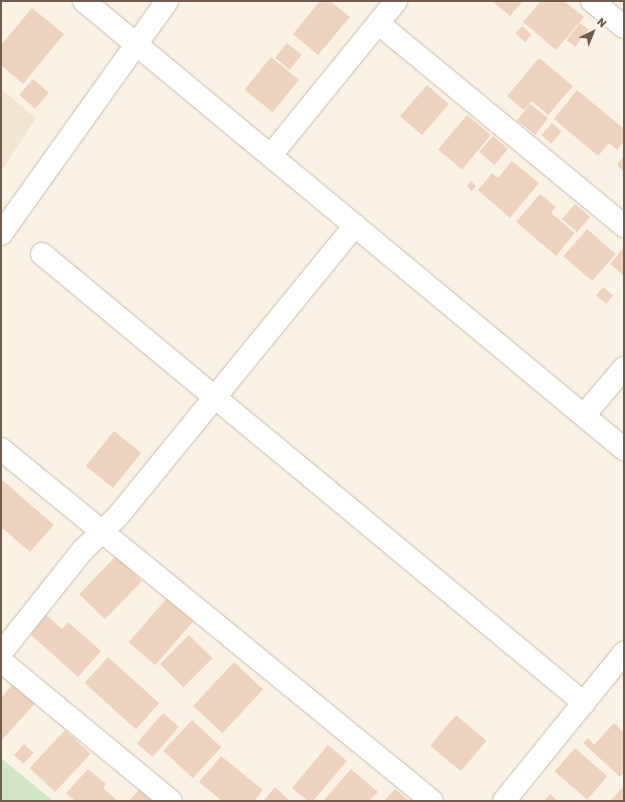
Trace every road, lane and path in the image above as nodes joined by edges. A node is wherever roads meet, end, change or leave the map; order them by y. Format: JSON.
{"nodes":[{"id":1,"x":84,"y":1,"type":"edge"},
{"id":2,"x":167,"y":1,"type":"edge"},
{"id":3,"x":396,"y":1,"type":"edge"},
{"id":4,"x":592,"y":1,"type":"edge"},
{"id":5,"x":378,"y":23,"type":"junction"},
{"id":6,"x":624,"y":27,"type":"edge"},
{"id":7,"x":135,"y":43,"type":"junction"},
{"id":8,"x":271,"y":155,"type":"junction"},
{"id":9,"x":355,"y":226,"type":"junction"},
{"id":10,"x":624,"y":226,"type":"edge"},
{"id":11,"x":1,"y":234,"type":"edge"},
{"id":12,"x":42,"y":254,"type":"dead end"},
{"id":13,"x":624,"y":368,"type":"edge"},
{"id":14,"x":215,"y":396,"type":"junction"},
{"id":15,"x":584,"y":415,"type":"junction"},
{"id":16,"x":624,"y":448,"type":"edge"},
{"id":17,"x":1,"y":449,"type":"edge"},
{"id":18,"x":101,"y":530,"type":"junction"},
{"id":19,"x":1,"y":653,"type":"edge"},
{"id":20,"x":624,"y":653,"type":"edge"},
{"id":21,"x":1,"y":661,"type":"edge"},
{"id":22,"x":584,"y":703,"type":"junction"},
{"id":23,"x":171,"y":801,"type":"edge"},
{"id":24,"x":432,"y":801,"type":"edge"},
{"id":25,"x":504,"y":801,"type":"edge"}],
"edges":[{"from":1,"to":7,"type":"street"},
{"from":2,"to":7,"type":"street"},
{"from":3,"to":5,"type":"street"},
{"from":4,"to":6,"type":"street"},
{"from":5,"to":8,"type":"street"},
{"from":5,"to":10,"type":"street"},
{"from":7,"to":8,"type":"street"},
{"from":7,"to":11,"type":"street"},
{"from":8,"to":9,"type":"street"},
{"from":9,"to":14,"type":"street"},
{"from":9,"to":15,"type":"street"},
{"from":12,"to":14,"type":"street"},
{"from":13,"to":15,"type":"street"},
{"from":14,"to":18,"type":"street"},
{"from":14,"to":22,"type":"street"},
{"from":15,"to":16,"type":"street"},
{"from":17,"to":18,"type":"street"},
{"from":18,"to":19,"type":"street"},
{"from":18,"to":24,"type":"street"},
{"from":20,"to":22,"type":"street"},
{"from":21,"to":23,"type":"street"},
{"from":22,"to":25,"type":"street"}]}
